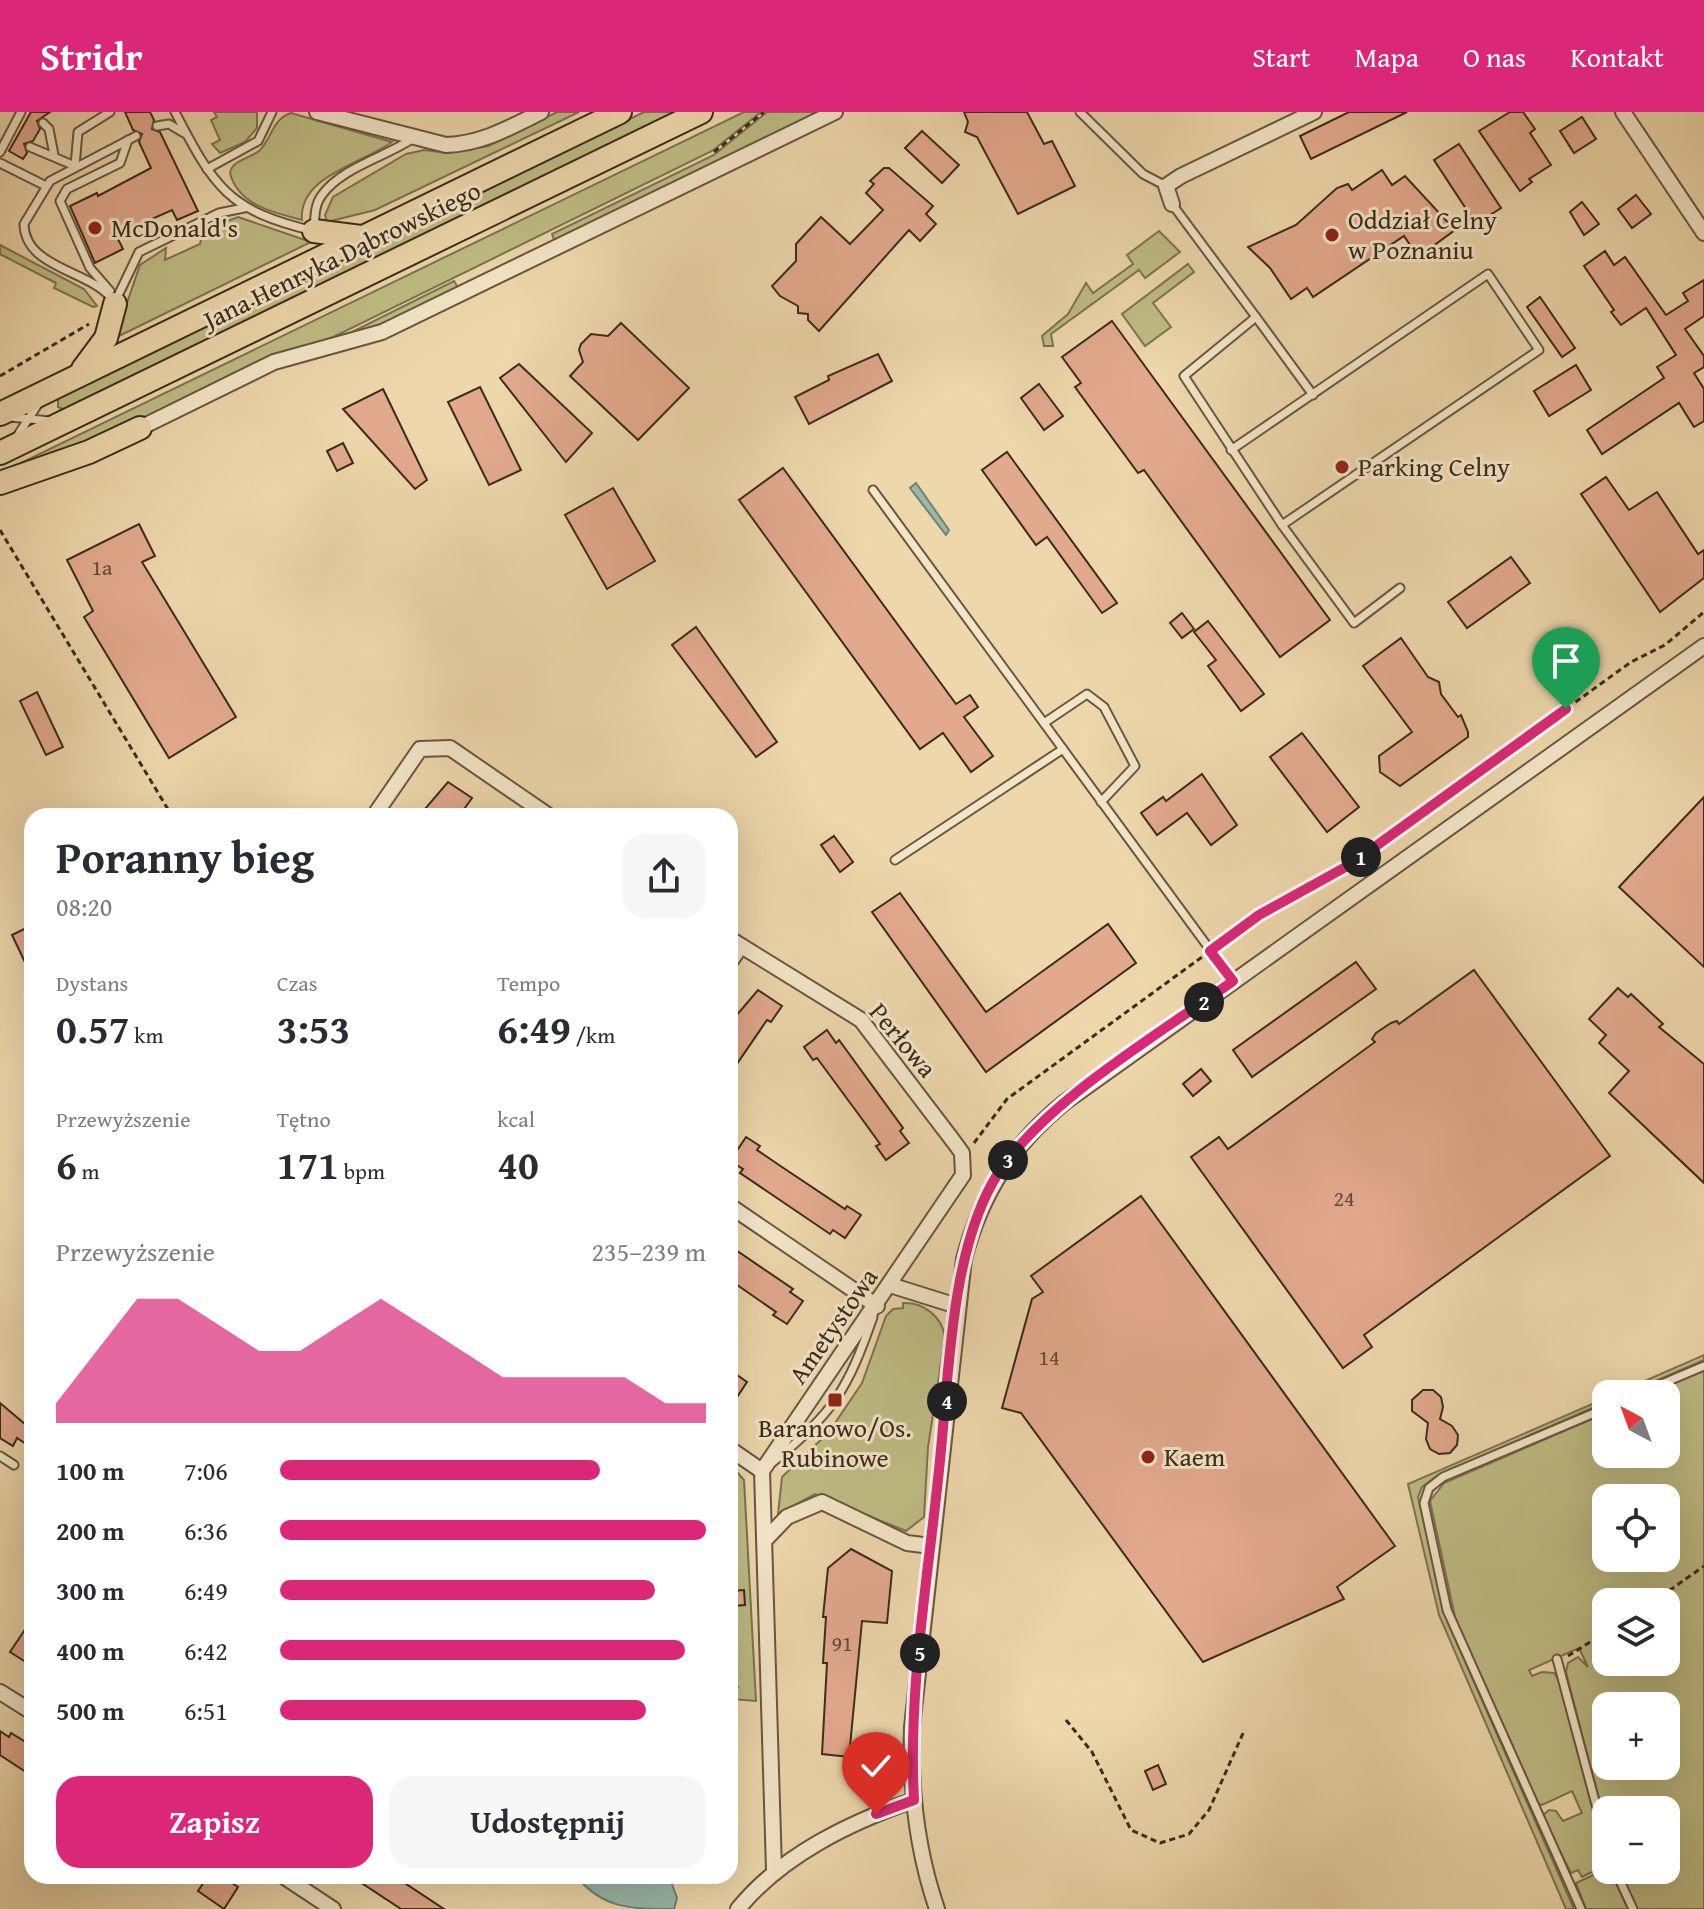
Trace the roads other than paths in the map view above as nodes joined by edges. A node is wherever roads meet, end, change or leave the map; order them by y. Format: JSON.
{"nodes":[{"id":1,"x":110,"y":112,"type":"edge"},
{"id":2,"x":175,"y":112,"type":"edge"},
{"id":3,"x":272,"y":112,"type":"edge"},
{"id":4,"x":317,"y":112,"type":"edge"},
{"id":5,"x":541,"y":112,"type":"edge"},
{"id":6,"x":620,"y":112,"type":"edge"},
{"id":7,"x":701,"y":112,"type":"edge"},
{"id":8,"x":835,"y":112,"type":"edge"},
{"id":9,"x":1080,"y":112,"type":"edge"},
{"id":10,"x":1314,"y":112,"type":"edge"},
{"id":11,"x":1623,"y":112,"type":"edge"},
{"id":12,"x":24,"y":113,"type":"edge"},
{"id":13,"x":513,"y":118,"type":"edge"},
{"id":14,"x":43,"y":123,"type":"dead end"},
{"id":15,"x":157,"y":126,"type":"dead end"},
{"id":16,"x":188,"y":137,"type":"junction"},
{"id":17,"x":412,"y":139,"type":"junction"},
{"id":18,"x":30,"y":147,"type":"dead end"},
{"id":19,"x":0,"y":152,"type":"edge"},
{"id":20,"x":54,"y":155,"type":"junction"},
{"id":21,"x":0,"y":163,"type":"edge"},
{"id":22,"x":75,"y":166,"type":"junction"},
{"id":23,"x":207,"y":169,"type":"junction"},
{"id":24,"x":46,"y":186,"type":"junction"},
{"id":25,"x":1166,"y":186,"type":"junction"},
{"id":26,"x":1172,"y":204,"type":"joint"},
{"id":27,"x":244,"y":208,"type":"junction"},
{"id":28,"x":314,"y":231,"type":"junction"},
{"id":29,"x":1704,"y":233,"type":"edge"},
{"id":30,"x":363,"y":238,"type":"junction"},
{"id":31,"x":115,"y":304,"type":"junction"},
{"id":32,"x":1256,"y":317,"type":"junction"},
{"id":33,"x":62,"y":384,"type":"junction"},
{"id":34,"x":1313,"y":395,"type":"junction"},
{"id":35,"x":0,"y":415,"type":"edge"},
{"id":36,"x":28,"y":419,"type":"junction"},
{"id":37,"x":67,"y":420,"type":"junction"},
{"id":38,"x":140,"y":428,"type":"joint"},
{"id":39,"x":1231,"y":450,"type":"junction"},
{"id":40,"x":4,"y":451,"type":"edge"},
{"id":41,"x":0,"y":483,"type":"edge"},
{"id":42,"x":873,"y":490,"type":"dead end"},
{"id":43,"x":1282,"y":525,"type":"junction"},
{"id":44,"x":1400,"y":588,"type":"dead end"},
{"id":45,"x":1704,"y":646,"type":"edge"},
{"id":46,"x":1044,"y":723,"type":"junction"},
{"id":47,"x":1063,"y":749,"type":"junction"},
{"id":48,"x":1101,"y":802,"type":"junction"},
{"id":49,"x":379,"y":808,"type":"edge"},
{"id":50,"x":537,"y":808,"type":"edge"},
{"id":51,"x":895,"y":860,"type":"dead end"},
{"id":52,"x":738,"y":945,"type":"edge"},
{"id":53,"x":1233,"y":981,"type":"junction"},
{"id":54,"x":963,"y":1175,"type":"joint"},
{"id":55,"x":738,"y":1211,"type":"edge"},
{"id":56,"x":890,"y":1285,"type":"junction"},
{"id":57,"x":877,"y":1306,"type":"junction"},
{"id":58,"x":957,"y":1306,"type":"junction"},
{"id":59,"x":1704,"y":1366,"type":"edge"},
{"id":60,"x":1671,"y":1380,"type":"edge"},
{"id":61,"x":1592,"y":1414,"type":"edge"},
{"id":62,"x":738,"y":1454,"type":"edge"},
{"id":63,"x":0,"y":1456,"type":"edge"},
{"id":64,"x":14,"y":1465,"type":"dead end"},
{"id":65,"x":762,"y":1471,"type":"junction"},
{"id":66,"x":765,"y":1540,"type":"junction"},
{"id":67,"x":931,"y":1546,"type":"junction"},
{"id":68,"x":1557,"y":1660,"type":"road end"},
{"id":69,"x":0,"y":1692,"type":"edge"},
{"id":70,"x":24,"y":1707,"type":"edge"},
{"id":71,"x":1594,"y":1796,"type":"edge"},
{"id":72,"x":914,"y":1800,"type":"junction"},
{"id":73,"x":774,"y":1870,"type":"junction"},
{"id":74,"x":295,"y":1884,"type":"edge"},
{"id":75,"x":1621,"y":1884,"type":"edge"},
{"id":76,"x":333,"y":1909,"type":"edge"},
{"id":77,"x":738,"y":1909,"type":"edge"},
{"id":78,"x":937,"y":1909,"type":"edge"},
{"id":79,"x":1581,"y":1909,"type":"edge"},
{"id":80,"x":1633,"y":1909,"type":"edge"}],
"edges":[{"from":1,"to":22,"type":"lane"},
{"from":2,"to":16,"type":"lane"},
{"from":3,"to":23,"type":"lane"},
{"from":4,"to":17,"type":"street"},
{"from":5,"to":13,"type":"street"},
{"from":6,"to":30,"type":"main road","name":"Jana Henryka Dąbrowskiego"},
{"from":7,"to":37,"type":"main road","name":"Jana Henryka Dąbrowskiego"},
{"from":8,"to":38,"type":"street"},
{"from":9,"to":25,"type":"lane"},
{"from":10,"to":25,"type":"street"},
{"from":11,"to":29,"type":"street"},
{"from":12,"to":19,"type":"lane"},
{"from":13,"to":17,"type":"street"},
{"from":14,"to":20,"type":"lane"},
{"from":15,"to":16,"type":"lane"},
{"from":16,"to":23,"type":"lane"},
{"from":17,"to":28,"type":"lane"},
{"from":18,"to":20,"type":"lane"},
{"from":20,"to":22,"type":"lane"},
{"from":21,"to":24,"type":"lane"},
{"from":22,"to":24,"type":"lane"},
{"from":22,"to":31,"type":"lane"},
{"from":23,"to":27,"type":"lane"},
{"from":24,"to":31,"type":"lane"},
{"from":25,"to":26,"type":"street"},
{"from":26,"to":32,"type":"lane"},
{"from":27,"to":28,"type":"lane"},
{"from":27,"to":31,"type":"lane"},
{"from":28,"to":30,"type":"main road"},
{"from":30,"to":33,"type":"main road","name":"Jana Henryka Dąbrowskiego"},
{"from":31,"to":33,"type":"main road"},
{"from":32,"to":34,"type":"lane"},
{"from":32,"to":39,"type":"lane"},
{"from":33,"to":35,"type":"main road","name":"Jana Henryka Dąbrowskiego"},
{"from":33,"to":36,"type":"lane"},
{"from":34,"to":39,"type":"lane"},
{"from":34,"to":43,"type":"lane"},
{"from":35,"to":36,"type":"lane"},
{"from":36,"to":37,"type":"lane"},
{"from":36,"to":40,"type":"lane"},
{"from":37,"to":40,"type":"main road","name":"Jana Henryka Dąbrowskiego"},
{"from":38,"to":41,"type":"main road"},
{"from":39,"to":43,"type":"lane"},
{"from":42,"to":46,"type":"lane"},
{"from":43,"to":44,"type":"lane"},
{"from":45,"to":53,"type":"street"},
{"from":46,"to":47,"type":"lane"},
{"from":46,"to":48,"type":"lane"},
{"from":47,"to":48,"type":"lane"},
{"from":47,"to":51,"type":"lane"},
{"from":48,"to":53,"type":"lane"},
{"from":49,"to":50,"type":"street"},
{"from":52,"to":54,"type":"street","name":"Perłowa"},
{"from":53,"to":58,"type":"street"},
{"from":54,"to":56,"type":"street","name":"Ametystowa"},
{"from":55,"to":57,"type":"street"},
{"from":56,"to":57,"type":"street","name":"Ametystowa"},
{"from":56,"to":58,"type":"street"},
{"from":57,"to":65,"type":"street","name":"Ametystowa"},
{"from":58,"to":67,"type":"street"},
{"from":59,"to":60,"type":"lane"},
{"from":61,"to":79,"type":"lane"},
{"from":62,"to":65,"type":"street"},
{"from":63,"to":64,"type":"lane"},
{"from":65,"to":66,"type":"street"},
{"from":66,"to":67,"type":"street"},
{"from":66,"to":73,"type":"street"},
{"from":67,"to":72,"type":"street"},
{"from":68,"to":71,"type":"lane"},
{"from":69,"to":70,"type":"street"},
{"from":72,"to":73,"type":"street"},
{"from":72,"to":78,"type":"street"},
{"from":73,"to":77,"type":"street"},
{"from":74,"to":76,"type":"street"},
{"from":75,"to":80,"type":"lane"}]}
